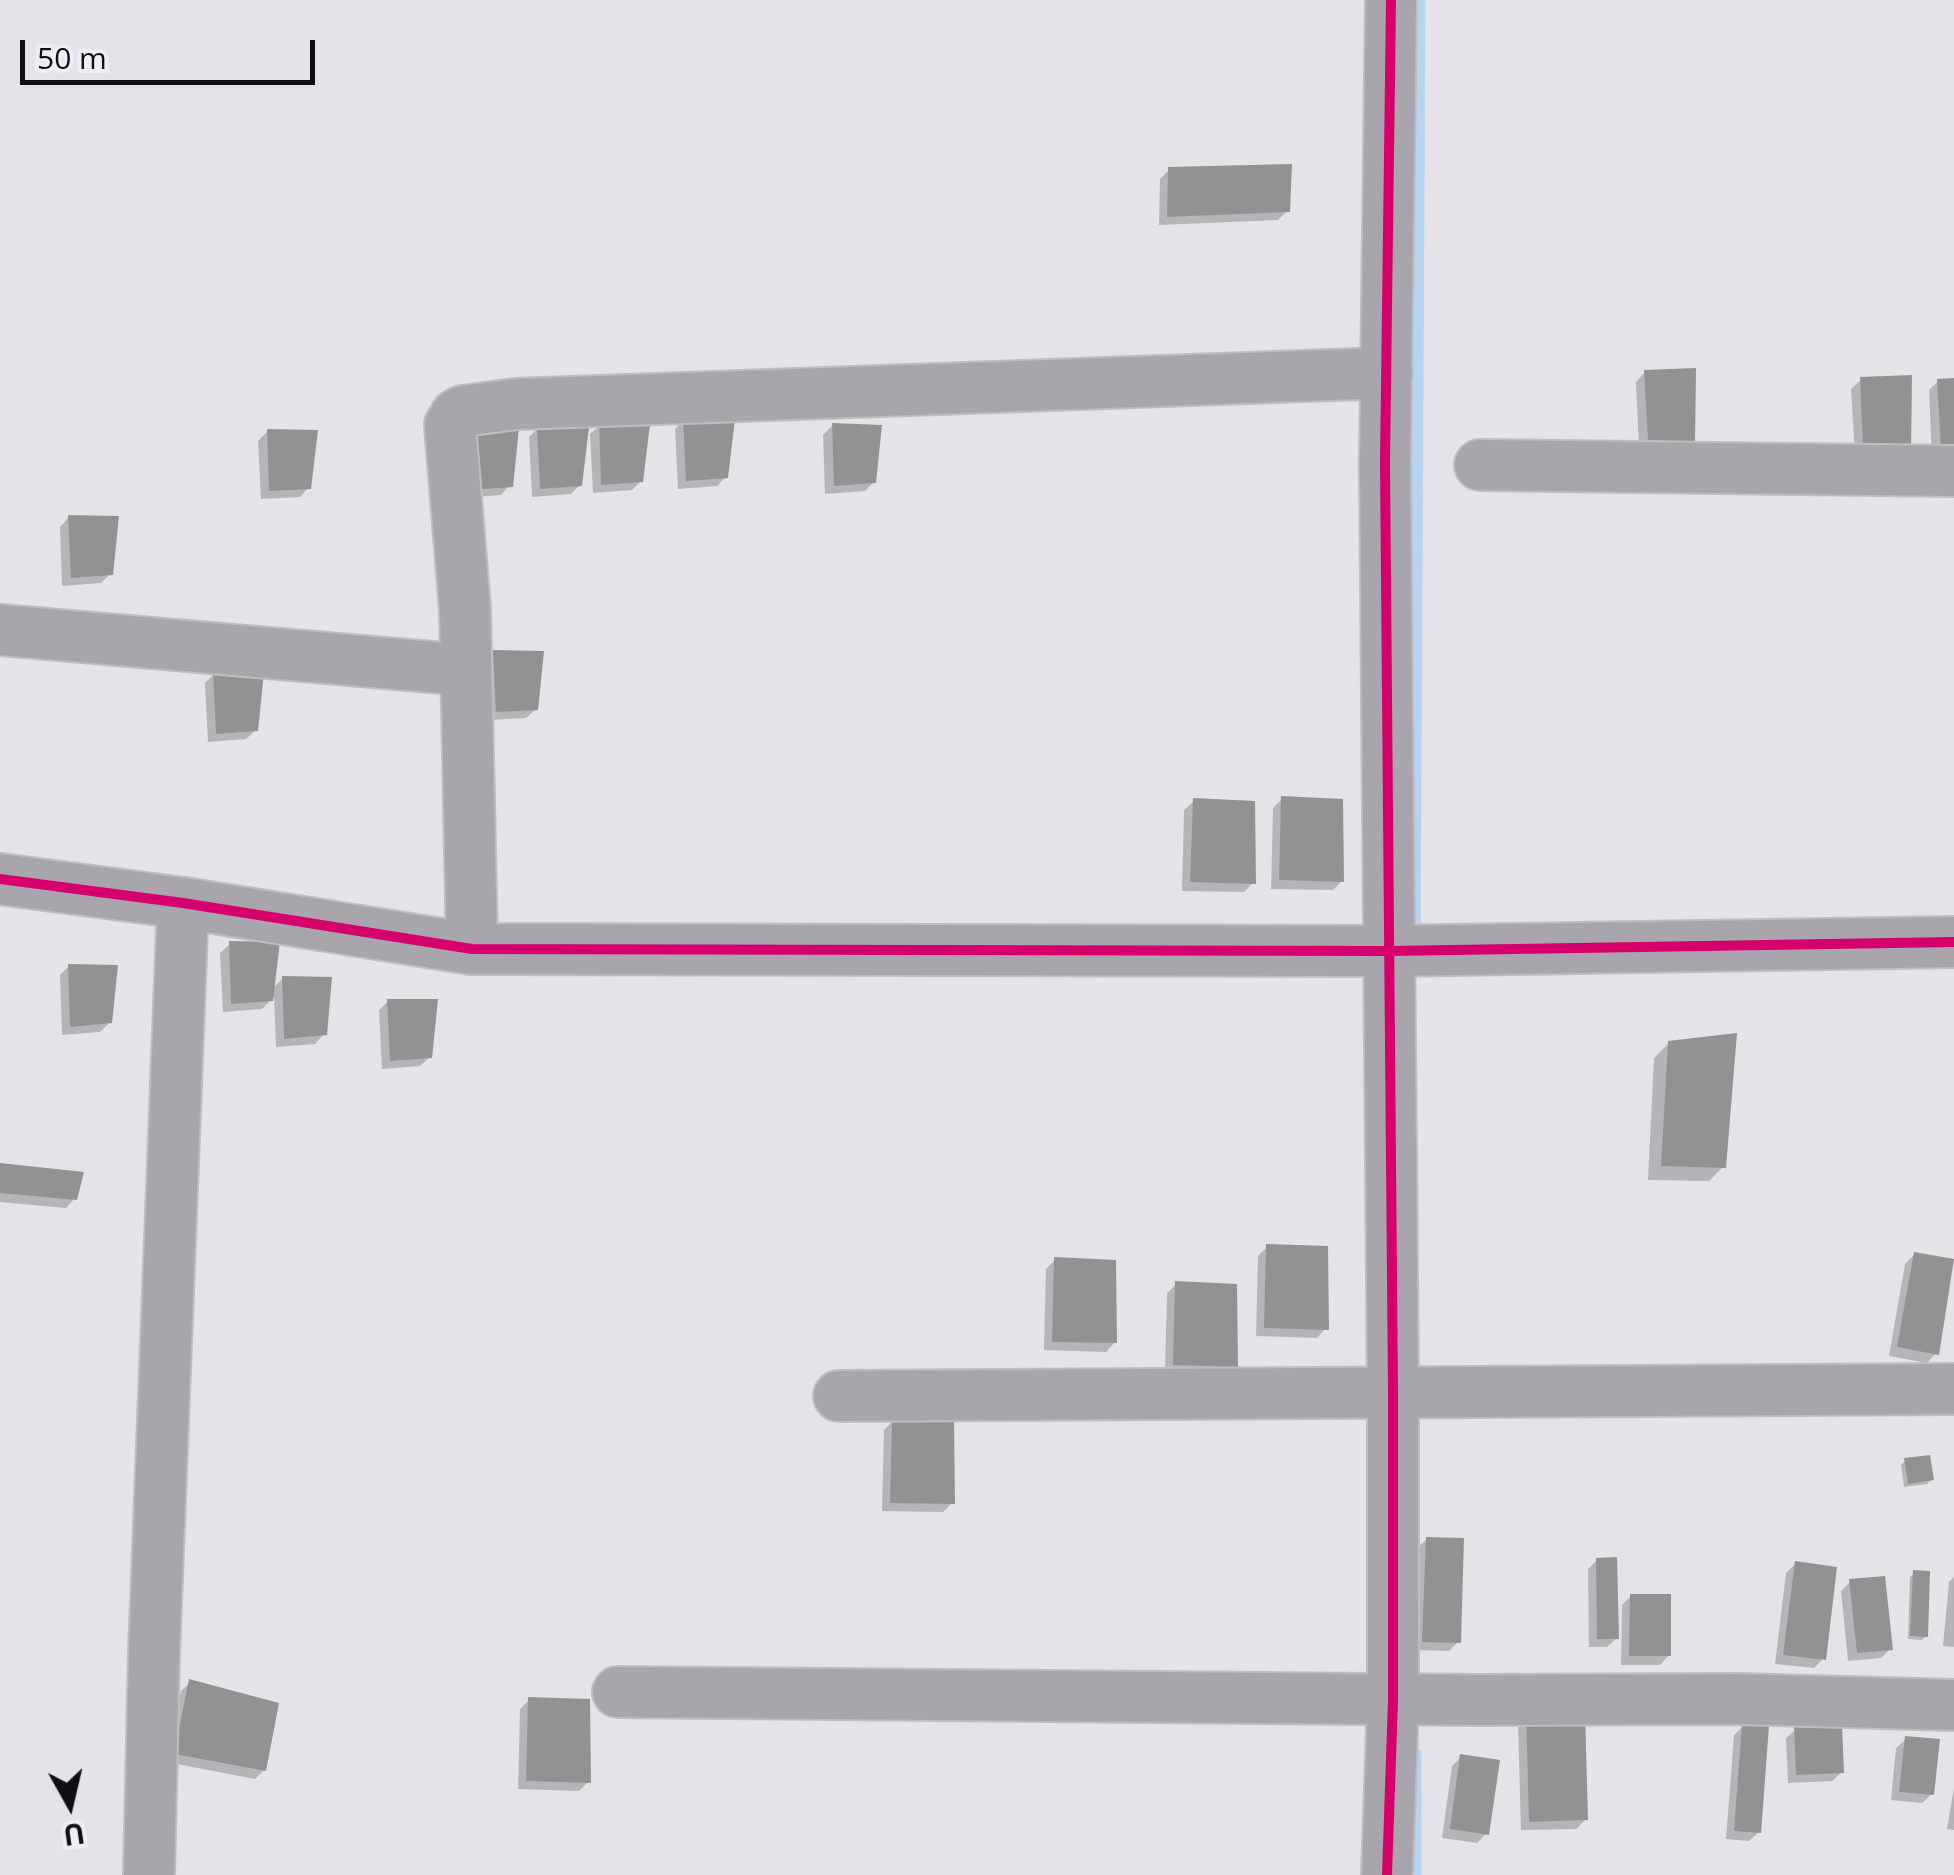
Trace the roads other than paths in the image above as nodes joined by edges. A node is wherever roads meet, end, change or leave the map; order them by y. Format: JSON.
{"nodes":[{"id":1,"x":1391,"y":0,"type":"edge"},
{"id":2,"x":1387,"y":373,"type":"junction"},
{"id":3,"x":1480,"y":465,"type":"dead end"},
{"id":4,"x":1954,"y":471,"type":"edge"},
{"id":5,"x":0,"y":630,"type":"edge"},
{"id":6,"x":466,"y":670,"type":"junction"},
{"id":7,"x":0,"y":879,"type":"edge"},
{"id":8,"x":156,"y":900,"type":"junction"},
{"id":9,"x":1954,"y":942,"type":"edge"},
{"id":10,"x":472,"y":949,"type":"junction"},
{"id":11,"x":1389,"y":951,"type":"junction"},
{"id":12,"x":1954,"y":1389,"type":"edge"},
{"id":13,"x":1393,"y":1393,"type":"junction"},
{"id":14,"x":839,"y":1396,"type":"dead end"},
{"id":15,"x":618,"y":1692,"type":"dead end"},
{"id":16,"x":1393,"y":1700,"type":"junction"},
{"id":17,"x":1954,"y":1705,"type":"edge"},
{"id":18,"x":149,"y":1875,"type":"edge"},
{"id":19,"x":1387,"y":1875,"type":"edge"}],
"edges":[{"from":1,"to":2,"type":"street"},
{"from":2,"to":6,"type":"street"},
{"from":2,"to":11,"type":"street"},
{"from":3,"to":4,"type":"street"},
{"from":5,"to":6,"type":"street"},
{"from":6,"to":10,"type":"street"},
{"from":7,"to":8,"type":"street"},
{"from":8,"to":10,"type":"street"},
{"from":8,"to":18,"type":"street"},
{"from":9,"to":11,"type":"street"},
{"from":10,"to":11,"type":"street"},
{"from":11,"to":13,"type":"street"},
{"from":12,"to":13,"type":"street"},
{"from":13,"to":14,"type":"street"},
{"from":13,"to":16,"type":"street"},
{"from":15,"to":16,"type":"street"},
{"from":16,"to":17,"type":"street"},
{"from":16,"to":19,"type":"street"}]}
